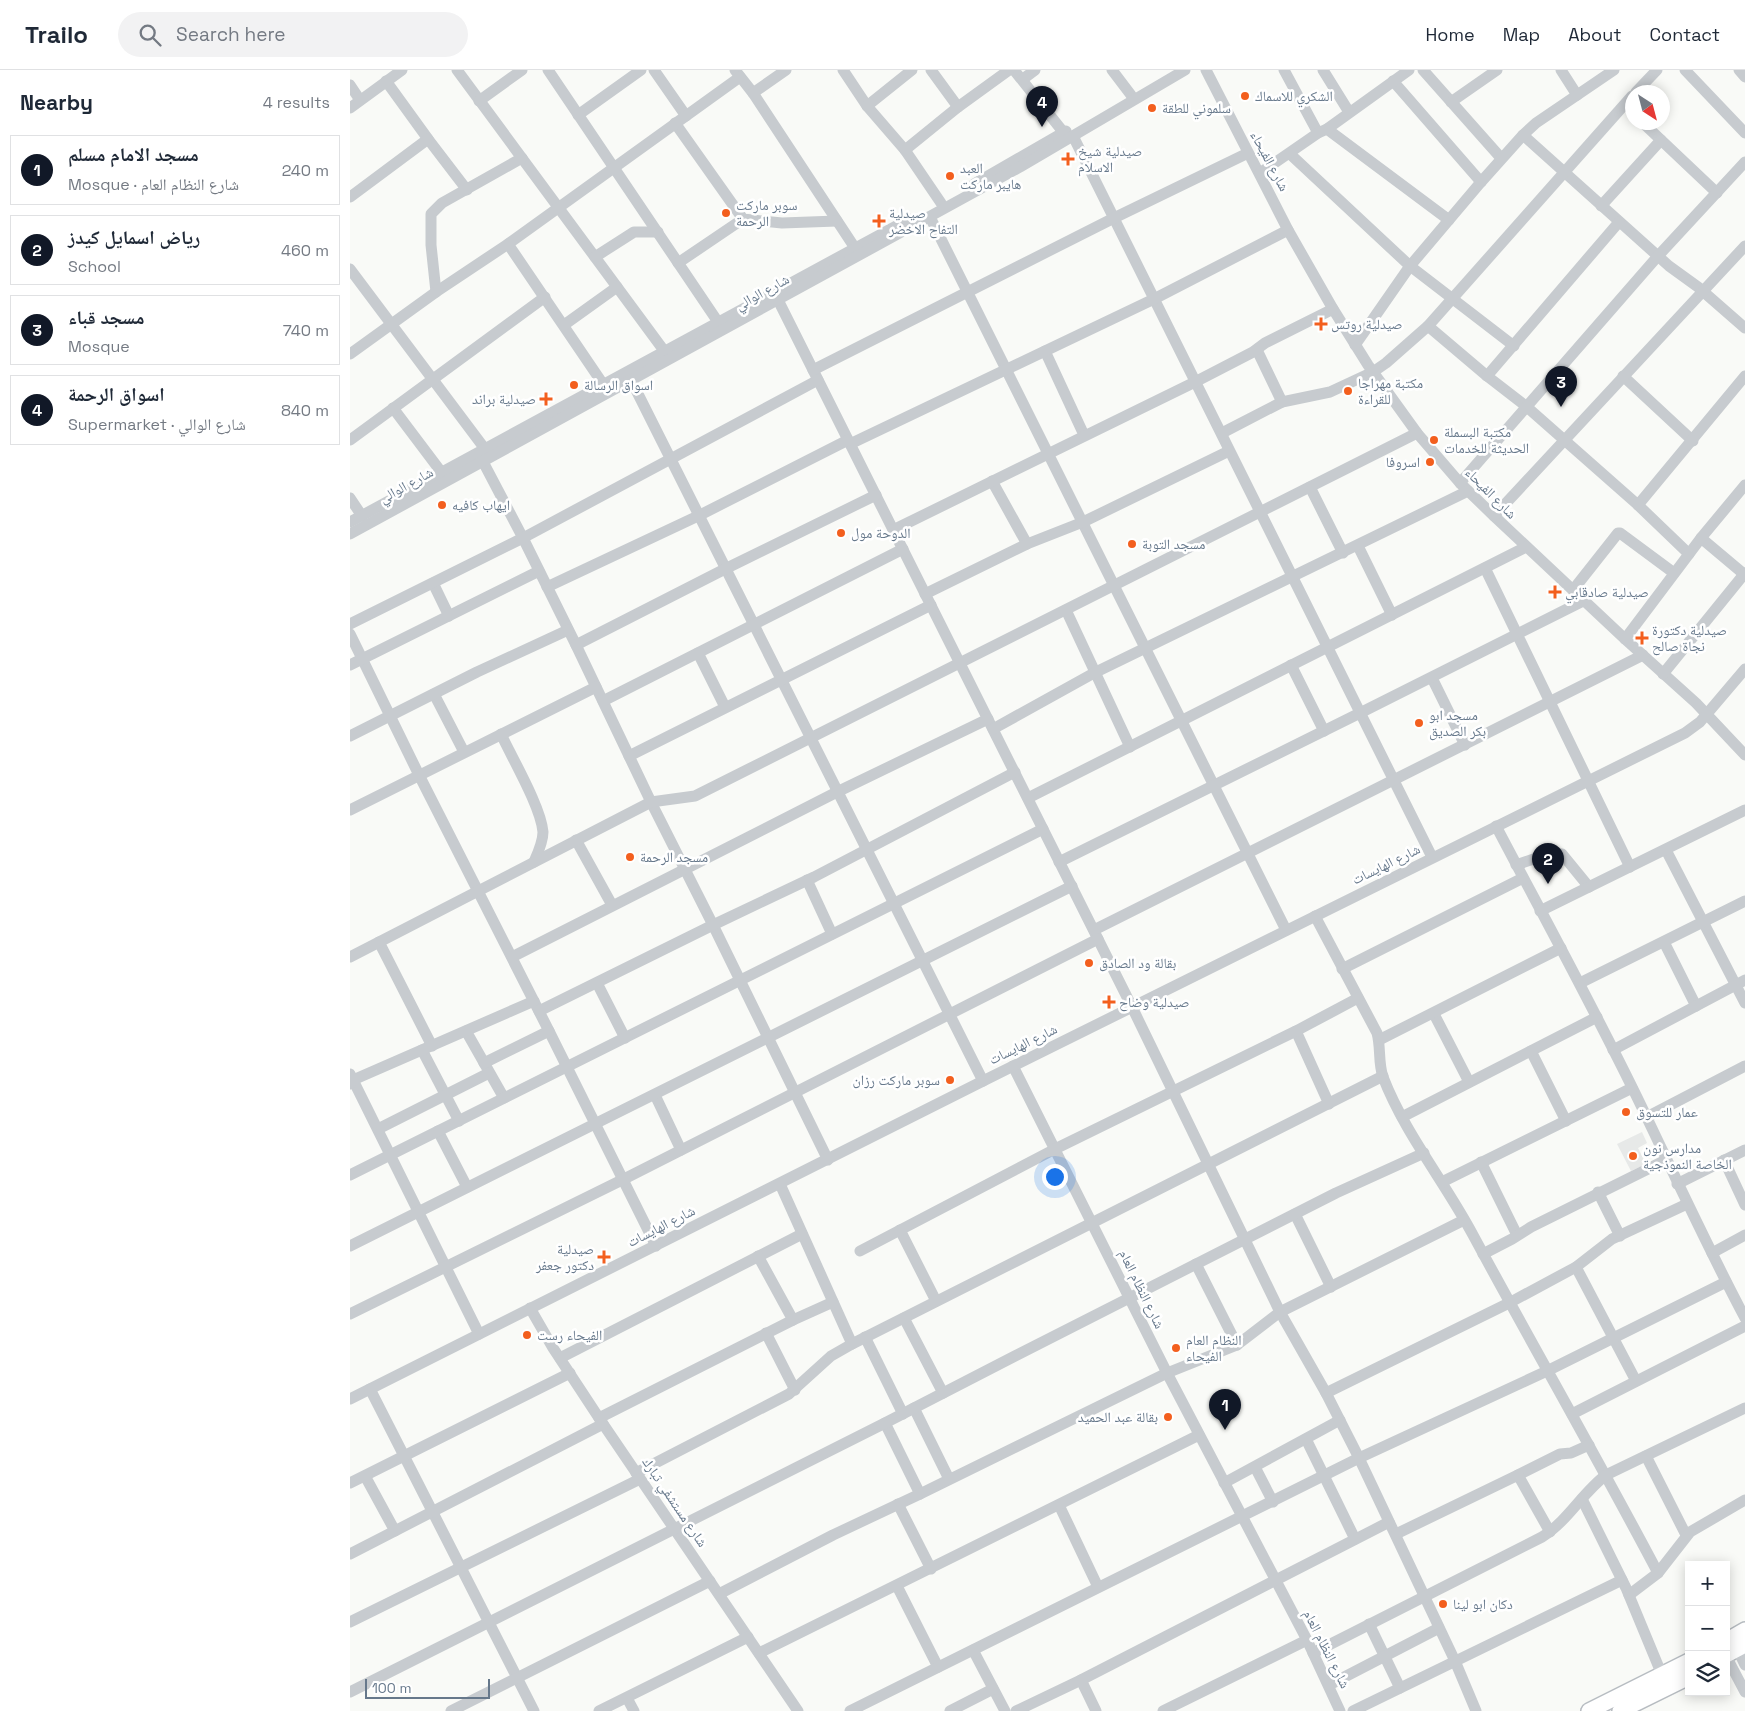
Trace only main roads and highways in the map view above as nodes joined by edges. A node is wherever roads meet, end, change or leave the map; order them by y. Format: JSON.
{"nodes":[{"id":1,"x":1685,"y":1663,"type":"edge"},
{"id":2,"x":1685,"y":1679,"type":"edge"},
{"id":3,"x":1589,"y":1711,"type":"edge"},
{"id":4,"x":1620,"y":1711,"type":"edge"}],
"edges":[{"from":1,"to":3,"type":"main road"},
{"from":2,"to":4,"type":"main road"}]}
